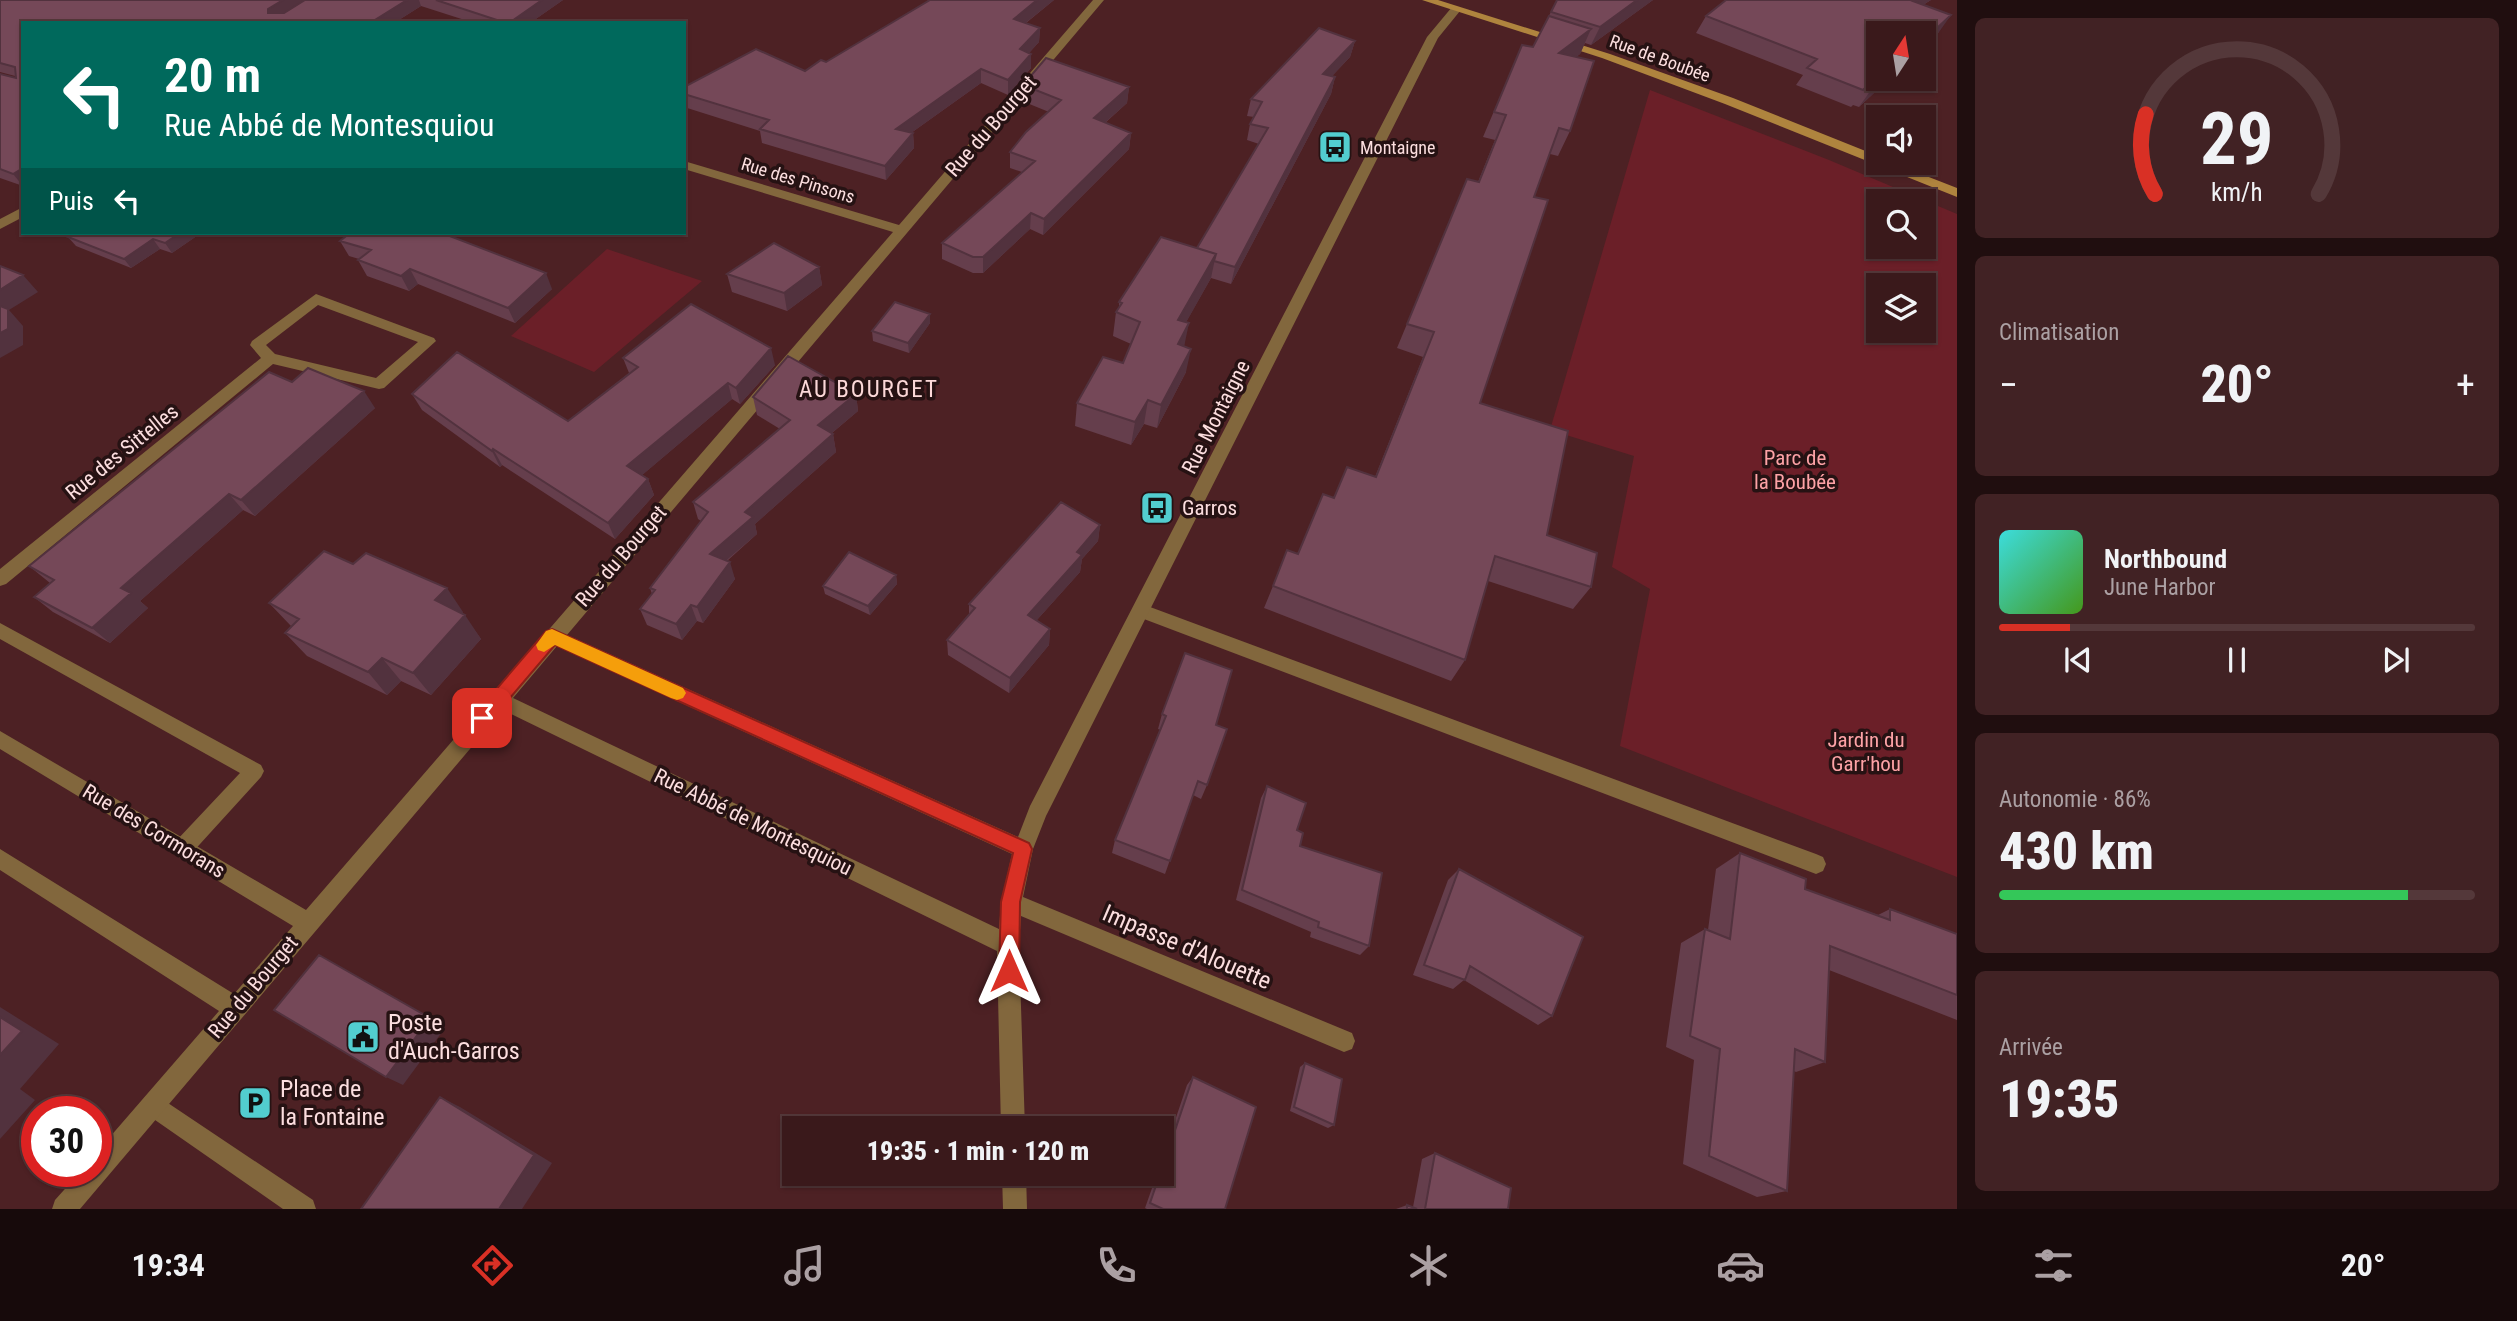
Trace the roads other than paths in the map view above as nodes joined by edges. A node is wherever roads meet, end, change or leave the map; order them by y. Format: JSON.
{"nodes":[{"id":1,"x":1099,"y":0,"type":"edge"},
{"id":2,"x":1427,"y":0,"type":"edge"},
{"id":3,"x":1456,"y":9,"type":"junction"},
{"id":4,"x":1866,"y":156,"type":"edge"},
{"id":5,"x":686,"y":165,"type":"edge"},
{"id":6,"x":1912,"y":175,"type":"edge"},
{"id":7,"x":1957,"y":194,"type":"edge"},
{"id":8,"x":20,"y":214,"type":"edge"},
{"id":9,"x":0,"y":225,"type":"edge"},
{"id":10,"x":901,"y":230,"type":"junction"},
{"id":11,"x":270,"y":358,"type":"junction"},
{"id":12,"x":0,"y":579,"type":"edge"},
{"id":13,"x":1142,"y":611,"type":"junction"},
{"id":14,"x":0,"y":630,"type":"edge"},
{"id":15,"x":552,"y":636,"type":"junction"},
{"id":16,"x":498,"y":699,"type":"junction"},
{"id":17,"x":0,"y":739,"type":"edge"},
{"id":18,"x":183,"y":848,"type":"junction"},
{"id":19,"x":1023,"y":849,"type":"junction"},
{"id":20,"x":0,"y":859,"type":"edge"},
{"id":21,"x":1816,"y":864,"type":"dead end"},
{"id":22,"x":1011,"y":902,"type":"junction"},
{"id":23,"x":308,"y":923,"type":"junction"},
{"id":24,"x":1009,"y":945,"type":"junction"},
{"id":25,"x":235,"y":1008,"type":"junction"},
{"id":26,"x":1343,"y":1041,"type":"dead end"},
{"id":27,"x":153,"y":1105,"type":"junction"},
{"id":28,"x":1013,"y":1116,"type":"edge"},
{"id":29,"x":1014,"y":1186,"type":"edge"},
{"id":30,"x":64,"y":1209,"type":"edge"},
{"id":31,"x":304,"y":1209,"type":"edge"},
{"id":32,"x":1015,"y":1209,"type":"edge"}],
"edges":[{"from":1,"to":10,"type":"street","name":"Rue du Bourget"},
{"from":2,"to":3,"type":"street","name":"Rue de Boubée"},
{"from":3,"to":4,"type":"street","name":"Rue de Boubée"},
{"from":3,"to":13,"type":"street","name":"Rue Montaigne"},
{"from":5,"to":10,"type":"street","name":"Rue des Pinsons"},
{"from":6,"to":7,"type":"street"},
{"from":8,"to":9,"type":"street"},
{"from":10,"to":15,"type":"street","name":"Rue du Bourget"},
{"from":11,"to":11,"type":"street"},
{"from":11,"to":12,"type":"street","name":"Rue des Sittelles"},
{"from":13,"to":19,"type":"street","name":"Rue Montaigne"},
{"from":13,"to":21,"type":"street"},
{"from":14,"to":18,"type":"street"},
{"from":15,"to":16,"type":"street","name":"Rue du Bourget"},
{"from":15,"to":19,"type":"street"},
{"from":16,"to":23,"type":"street","name":"Rue du Bourget"},
{"from":16,"to":24,"type":"street","name":"Rue Abbé de Montesquiou"},
{"from":17,"to":18,"type":"street","name":"Rue des Cormorans"},
{"from":18,"to":23,"type":"street","name":"Rue des Cormorans"},
{"from":19,"to":22,"type":"street","name":"Rue Montaigne"},
{"from":20,"to":25,"type":"street"},
{"from":22,"to":24,"type":"street","name":"Rue Montaigne"},
{"from":22,"to":26,"type":"street","name":"Impasse d'Alouette"},
{"from":23,"to":25,"type":"street","name":"Rue du Bourget"},
{"from":24,"to":28,"type":"street","name":"Rue Montaigne"},
{"from":25,"to":27,"type":"street","name":"Rue du Bourget"},
{"from":27,"to":30,"type":"street","name":"Rue du Bourget"},
{"from":27,"to":31,"type":"street"},
{"from":29,"to":32,"type":"street"}]}
